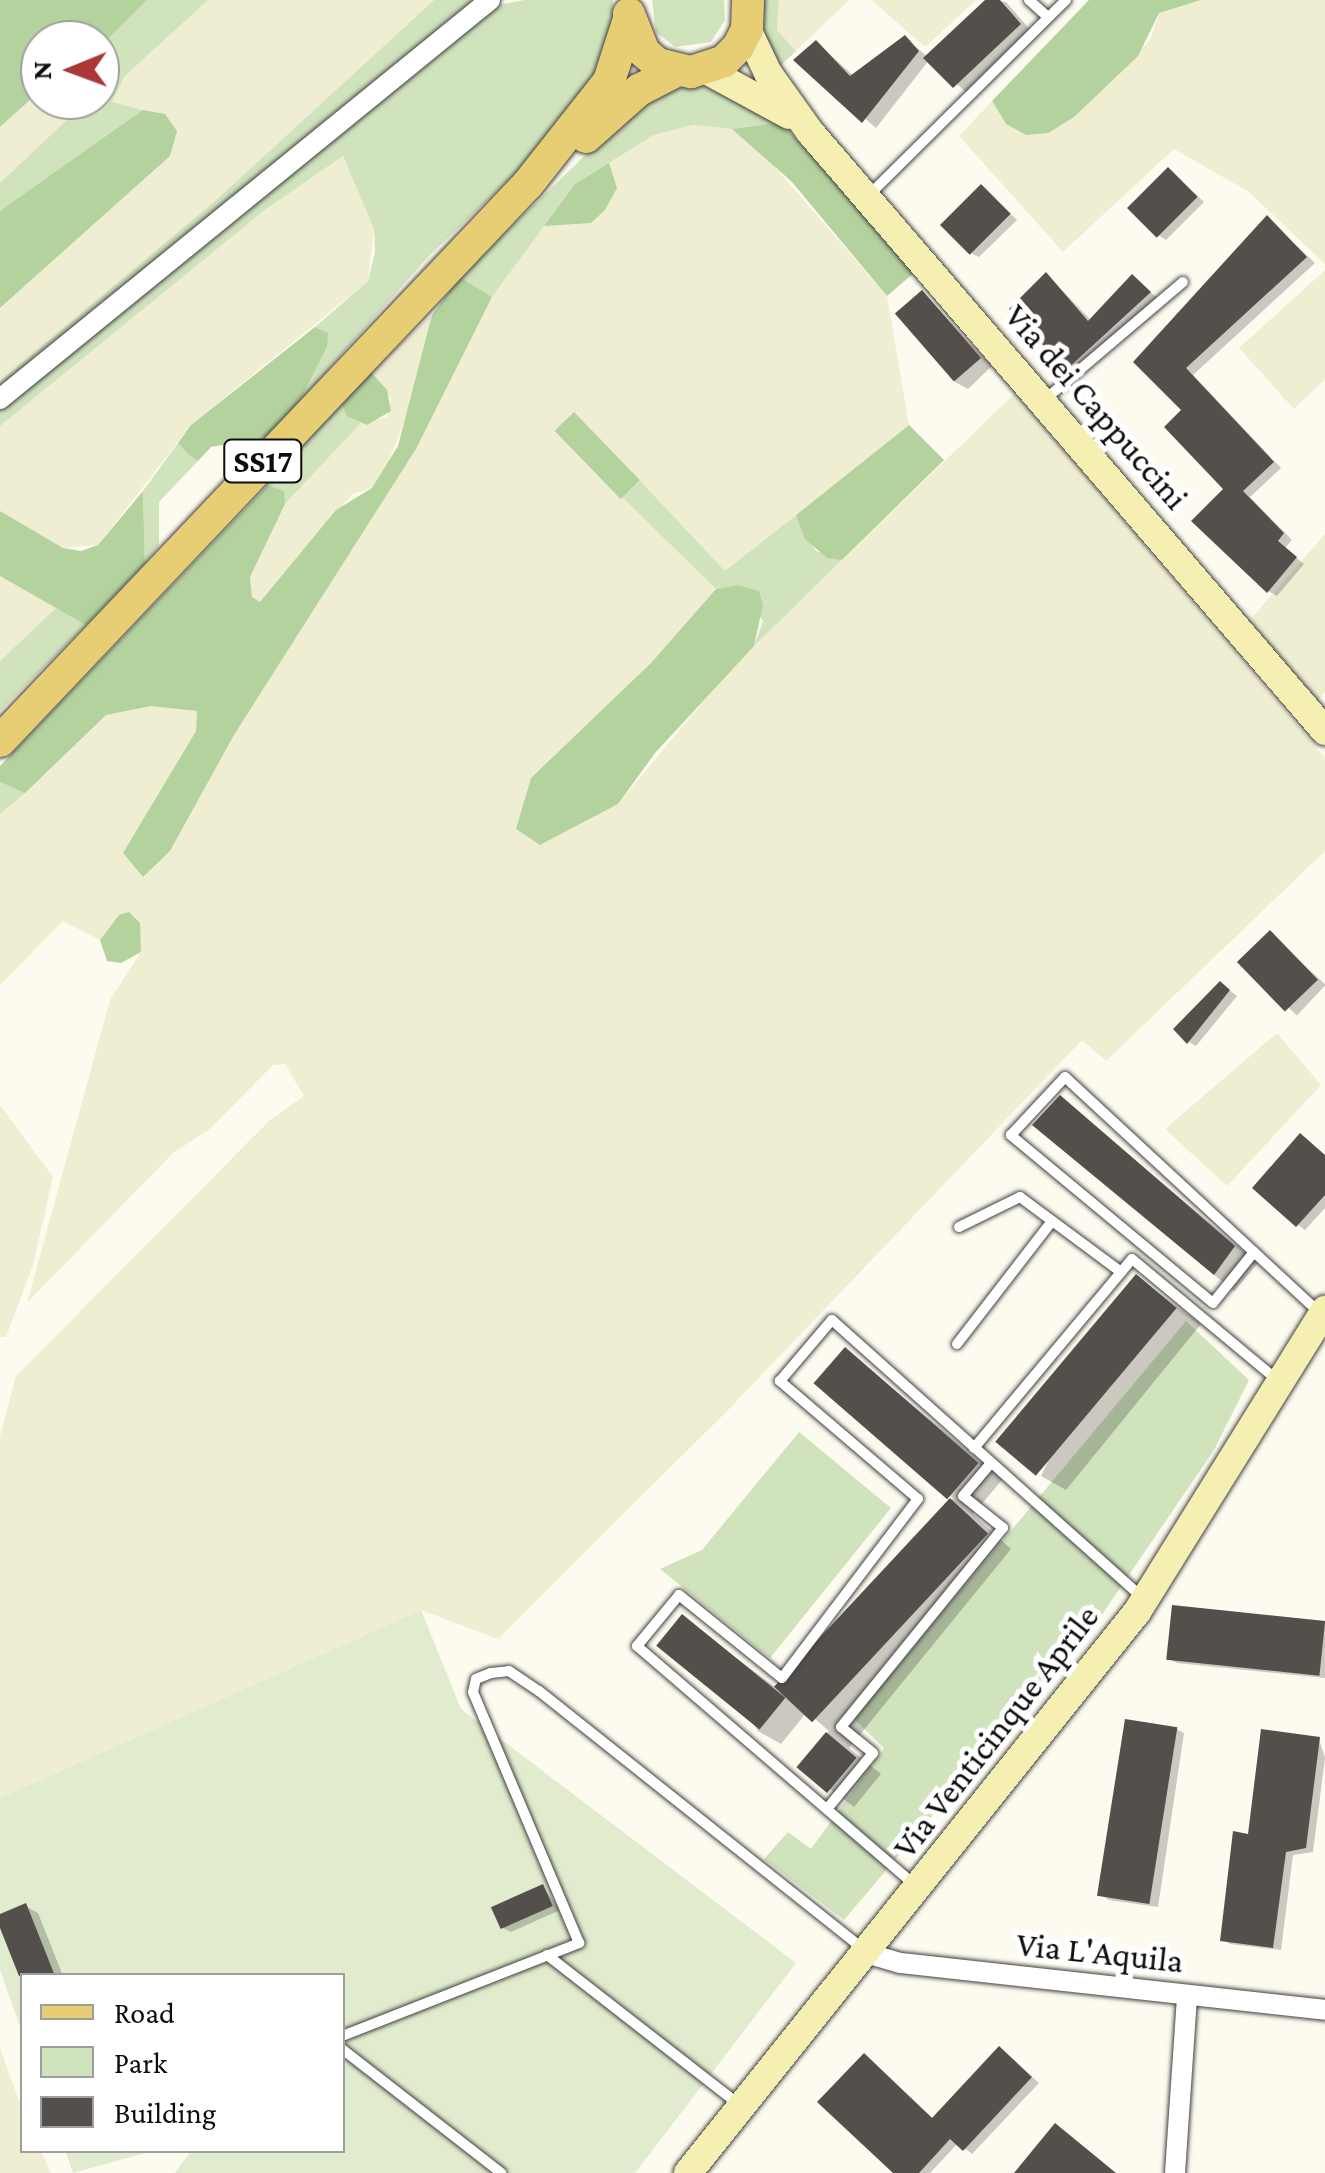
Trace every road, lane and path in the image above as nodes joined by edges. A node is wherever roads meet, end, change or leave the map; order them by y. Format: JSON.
{"nodes":[{"id":1,"x":490,"y":0,"type":"edge"},
{"id":2,"x":1029,"y":0,"type":"edge"},
{"id":3,"x":1066,"y":0,"type":"edge"},
{"id":4,"x":629,"y":5,"type":"edge"},
{"id":5,"x":748,"y":15,"type":"edge"},
{"id":6,"x":1048,"y":17,"type":"junction"},
{"id":7,"x":691,"y":70,"type":"junction"},
{"id":8,"x":810,"y":132,"type":"junction"},
{"id":9,"x":528,"y":184,"type":"junction"},
{"id":10,"x":866,"y":198,"type":"junction"},
{"id":11,"x":1183,"y":282,"type":"dead end"},
{"id":12,"x":0,"y":399,"type":"edge"},
{"id":13,"x":1042,"y":403,"type":"junction"},
{"id":14,"x":1325,"y":731,"type":"edge"},
{"id":15,"x":0,"y":741,"type":"edge"},
{"id":16,"x":1052,"y":1222,"type":"junction"},
{"id":17,"x":959,"y":1227,"type":"dead end"},
{"id":18,"x":1254,"y":1252,"type":"junction"},
{"id":19,"x":1121,"y":1272,"type":"junction"},
{"id":20,"x":1324,"y":1312,"type":"edge"},
{"id":21,"x":956,"y":1344,"type":"dead end"},
{"id":22,"x":1282,"y":1384,"type":"junction"},
{"id":23,"x":974,"y":1448,"type":"junction"},
{"id":24,"x":991,"y":1463,"type":"junction"},
{"id":25,"x":1146,"y":1601,"type":"junction"},
{"id":26,"x":827,"y":1809,"type":"junction"},
{"id":27,"x":921,"y":1890,"type":"junction"},
{"id":28,"x":869,"y":1954,"type":"junction"},
{"id":29,"x":547,"y":1956,"type":"junction"},
{"id":30,"x":1187,"y":1996,"type":"junction"},
{"id":31,"x":1325,"y":2010,"type":"edge"},
{"id":32,"x":345,"y":2035,"type":"edge"},
{"id":33,"x":345,"y":2051,"type":"edge"},
{"id":34,"x":742,"y":2107,"type":"junction"},
{"id":35,"x":501,"y":2173,"type":"edge"},
{"id":36,"x":688,"y":2173,"type":"edge"},
{"id":37,"x":1175,"y":2173,"type":"edge"}],
"edges":[{"from":1,"to":12,"type":"street"},
{"from":2,"to":6,"type":"lane"},
{"from":3,"to":6,"type":"lane"},
{"from":4,"to":7,"type":"main road","number":"SS17"},
{"from":4,"to":9,"type":"main road","number":"SS17"},
{"from":5,"to":7,"type":"main road","number":"SS17"},
{"from":5,"to":8,"type":"street","name":"Via dei Cappuccini"},
{"from":6,"to":10,"type":"lane"},
{"from":7,"to":8,"type":"street","name":"Via dei Cappuccini"},
{"from":7,"to":9,"type":"main road","number":"SS17"},
{"from":8,"to":10,"type":"street","name":"Via dei Cappuccini"},
{"from":9,"to":15,"type":"main road","number":"SS17"},
{"from":10,"to":13,"type":"street","name":"Via dei Cappuccini"},
{"from":11,"to":13,"type":"lane"},
{"from":13,"to":14,"type":"street","name":"Via dei Cappuccini"},
{"from":16,"to":17,"type":"lane"},
{"from":16,"to":19,"type":"lane"},
{"from":16,"to":21,"type":"lane"},
{"from":18,"to":18,"type":"lane"},
{"from":18,"to":20,"type":"lane"},
{"from":19,"to":22,"type":"lane"},
{"from":19,"to":23,"type":"lane"},
{"from":20,"to":22,"type":"street","name":"Via Venticinque Aprile"},
{"from":22,"to":25,"type":"street","name":"Via Venticinque Aprile"},
{"from":23,"to":24,"type":"lane"},
{"from":23,"to":26,"type":"lane"},
{"from":24,"to":25,"type":"lane"},
{"from":24,"to":26,"type":"lane"},
{"from":25,"to":27,"type":"street","name":"Via Venticinque Aprile"},
{"from":26,"to":27,"type":"lane"},
{"from":27,"to":28,"type":"street","name":"Via Venticinque Aprile"},
{"from":28,"to":29,"type":"lane"},
{"from":28,"to":30,"type":"street","name":"Via L'Aquila"},
{"from":28,"to":34,"type":"street","name":"Via Venticinque Aprile"},
{"from":29,"to":32,"type":"lane"},
{"from":29,"to":34,"type":"lane"},
{"from":30,"to":31,"type":"street","name":"Via L'Aquila"},
{"from":30,"to":37,"type":"street"},
{"from":33,"to":35,"type":"lane"},
{"from":34,"to":36,"type":"street","name":"Via Venticinque Aprile"}]}
